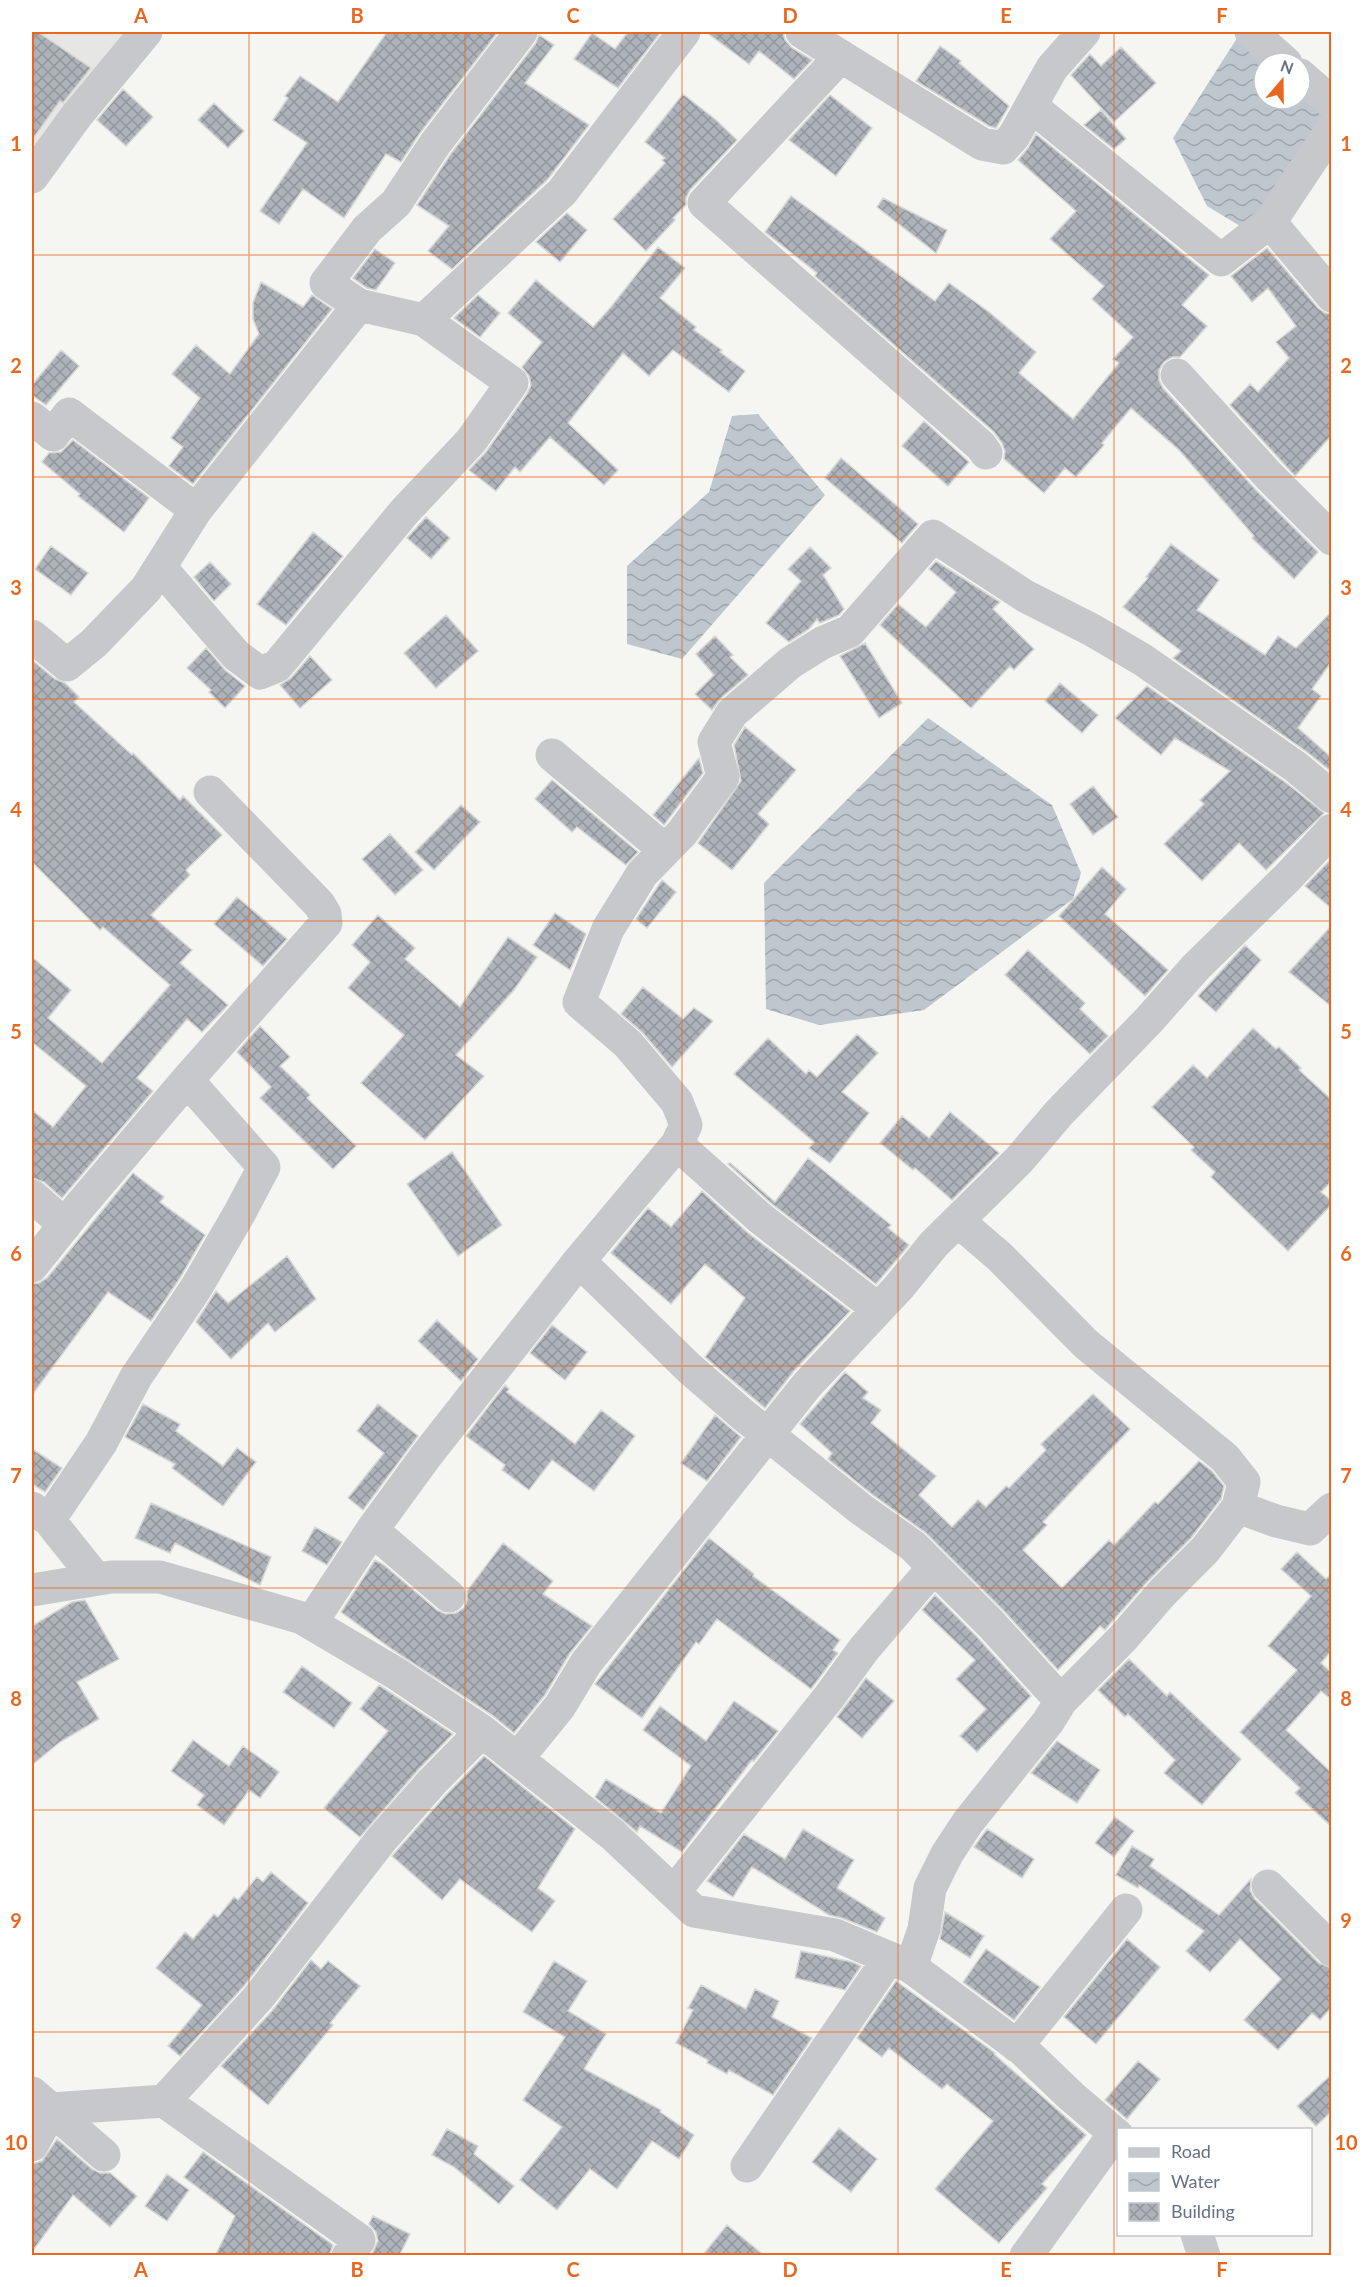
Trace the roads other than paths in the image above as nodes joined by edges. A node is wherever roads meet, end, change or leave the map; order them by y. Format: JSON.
{"nodes":[{"id":1,"x":146,"y":32,"type":"edge"},
{"id":2,"x":521,"y":32,"type":"edge"},
{"id":3,"x":684,"y":32,"type":"edge"},
{"id":4,"x":802,"y":32,"type":"edge"},
{"id":5,"x":1084,"y":32,"type":"edge"},
{"id":6,"x":1251,"y":32,"type":"edge"},
{"id":7,"x":1272,"y":51,"type":"edge"},
{"id":8,"x":841,"y":56,"type":"junction"},
{"id":9,"x":1312,"y":86,"type":"edge"},
{"id":10,"x":1332,"y":103,"type":"edge"},
{"id":11,"x":1031,"y":106,"type":"junction"},
{"id":12,"x":1332,"y":129,"type":"edge"},
{"id":13,"x":32,"y":177,"type":"edge"},
{"id":14,"x":1270,"y":222,"type":"junction"},
{"id":15,"x":1332,"y":296,"type":"edge"},
{"id":16,"x":359,"y":305,"type":"junction"},
{"id":17,"x":424,"y":320,"type":"junction"},
{"id":18,"x":1177,"y":375,"type":"dead end"},
{"id":19,"x":32,"y":418,"type":"edge"},
{"id":20,"x":986,"y":453,"type":"dead end"},
{"id":21,"x":196,"y":510,"type":"junction"},
{"id":22,"x":1332,"y":539,"type":"edge"},
{"id":23,"x":160,"y":567,"type":"junction"},
{"id":24,"x":32,"y":636,"type":"edge"},
{"id":25,"x":552,"y":754,"type":"dead end"},
{"id":26,"x":210,"y":792,"type":"dead end"},
{"id":27,"x":1332,"y":796,"type":"edge"},
{"id":28,"x":1332,"y":830,"type":"edge"},
{"id":29,"x":664,"y":850,"type":"junction"},
{"id":30,"x":187,"y":1080,"type":"junction"},
{"id":31,"x":677,"y":1144,"type":"junction"},
{"id":32,"x":32,"y":1196,"type":"edge"},
{"id":33,"x":958,"y":1221,"type":"junction"},
{"id":34,"x":65,"y":1225,"type":"junction"},
{"id":35,"x":579,"y":1261,"type":"junction"},
{"id":36,"x":32,"y":1266,"type":"edge"},
{"id":37,"x":878,"y":1309,"type":"junction"},
{"id":38,"x":768,"y":1435,"type":"junction"},
{"id":39,"x":1238,"y":1507,"type":"junction"},
{"id":40,"x":1332,"y":1509,"type":"edge"},
{"id":41,"x":40,"y":1514,"type":"edge"},
{"id":42,"x":372,"y":1530,"type":"junction"},
{"id":43,"x":934,"y":1567,"type":"junction"},
{"id":44,"x":96,"y":1579,"type":"junction"},
{"id":45,"x":32,"y":1590,"type":"edge"},
{"id":46,"x":449,"y":1596,"type":"dead end"},
{"id":47,"x":311,"y":1623,"type":"junction"},
{"id":48,"x":1061,"y":1701,"type":"junction"},
{"id":49,"x":482,"y":1731,"type":"junction"},
{"id":50,"x":517,"y":1759,"type":"junction"},
{"id":51,"x":1268,"y":1886,"type":"dead end"},
{"id":52,"x":674,"y":1892,"type":"junction"},
{"id":53,"x":1126,"y":1910,"type":"dead end"},
{"id":54,"x":1332,"y":1950,"type":"edge"},
{"id":55,"x":900,"y":1962,"type":"junction"},
{"id":56,"x":1017,"y":2046,"type":"junction"},
{"id":57,"x":42,"y":2101,"type":"edge"},
{"id":58,"x":164,"y":2101,"type":"junction"},
{"id":59,"x":1117,"y":2134,"type":"edge"},
{"id":60,"x":32,"y":2145,"type":"edge"},
{"id":61,"x":104,"y":2155,"type":"dead end"},
{"id":62,"x":747,"y":2166,"type":"dead end"},
{"id":63,"x":1197,"y":2236,"type":"edge"},
{"id":64,"x":348,"y":2256,"type":"edge"},
{"id":65,"x":1026,"y":2256,"type":"edge"},
{"id":66,"x":1204,"y":2256,"type":"edge"}],
"edges":[{"from":1,"to":13,"type":"street"},
{"from":2,"to":16,"type":"street"},
{"from":3,"to":17,"type":"street"},
{"from":4,"to":8,"type":"street"},
{"from":5,"to":11,"type":"street"},
{"from":6,"to":7,"type":"street"},
{"from":8,"to":11,"type":"street"},
{"from":8,"to":20,"type":"street"},
{"from":9,"to":10,"type":"street"},
{"from":11,"to":14,"type":"street"},
{"from":12,"to":14,"type":"street"},
{"from":14,"to":15,"type":"street"},
{"from":16,"to":17,"type":"street"},
{"from":16,"to":21,"type":"street"},
{"from":17,"to":23,"type":"street"},
{"from":18,"to":22,"type":"street"},
{"from":19,"to":21,"type":"street"},
{"from":21,"to":23,"type":"street"},
{"from":23,"to":24,"type":"street"},
{"from":25,"to":29,"type":"street"},
{"from":26,"to":30,"type":"street"},
{"from":27,"to":29,"type":"street"},
{"from":28,"to":33,"type":"street"},
{"from":29,"to":31,"type":"street"},
{"from":30,"to":34,"type":"street"},
{"from":30,"to":41,"type":"street"},
{"from":31,"to":35,"type":"street"},
{"from":31,"to":37,"type":"street"},
{"from":32,"to":34,"type":"street"},
{"from":33,"to":37,"type":"street"},
{"from":33,"to":39,"type":"street"},
{"from":34,"to":36,"type":"street"},
{"from":35,"to":38,"type":"street"},
{"from":35,"to":42,"type":"street"},
{"from":37,"to":38,"type":"street"},
{"from":38,"to":43,"type":"street"},
{"from":38,"to":50,"type":"street"},
{"from":39,"to":40,"type":"street"},
{"from":39,"to":48,"type":"street"},
{"from":41,"to":44,"type":"street"},
{"from":42,"to":46,"type":"street"},
{"from":42,"to":47,"type":"street"},
{"from":43,"to":48,"type":"street"},
{"from":43,"to":52,"type":"street"},
{"from":44,"to":45,"type":"street"},
{"from":44,"to":47,"type":"street"},
{"from":47,"to":49,"type":"street"},
{"from":48,"to":55,"type":"street"},
{"from":49,"to":50,"type":"street"},
{"from":49,"to":58,"type":"street"},
{"from":50,"to":52,"type":"street"},
{"from":51,"to":54,"type":"street"},
{"from":52,"to":55,"type":"street"},
{"from":53,"to":56,"type":"street"},
{"from":55,"to":56,"type":"street"},
{"from":55,"to":62,"type":"street"},
{"from":56,"to":59,"type":"street"},
{"from":57,"to":58,"type":"street"},
{"from":57,"to":60,"type":"street"},
{"from":57,"to":61,"type":"street"},
{"from":58,"to":64,"type":"street"},
{"from":59,"to":65,"type":"street"},
{"from":63,"to":66,"type":"street"}]}
